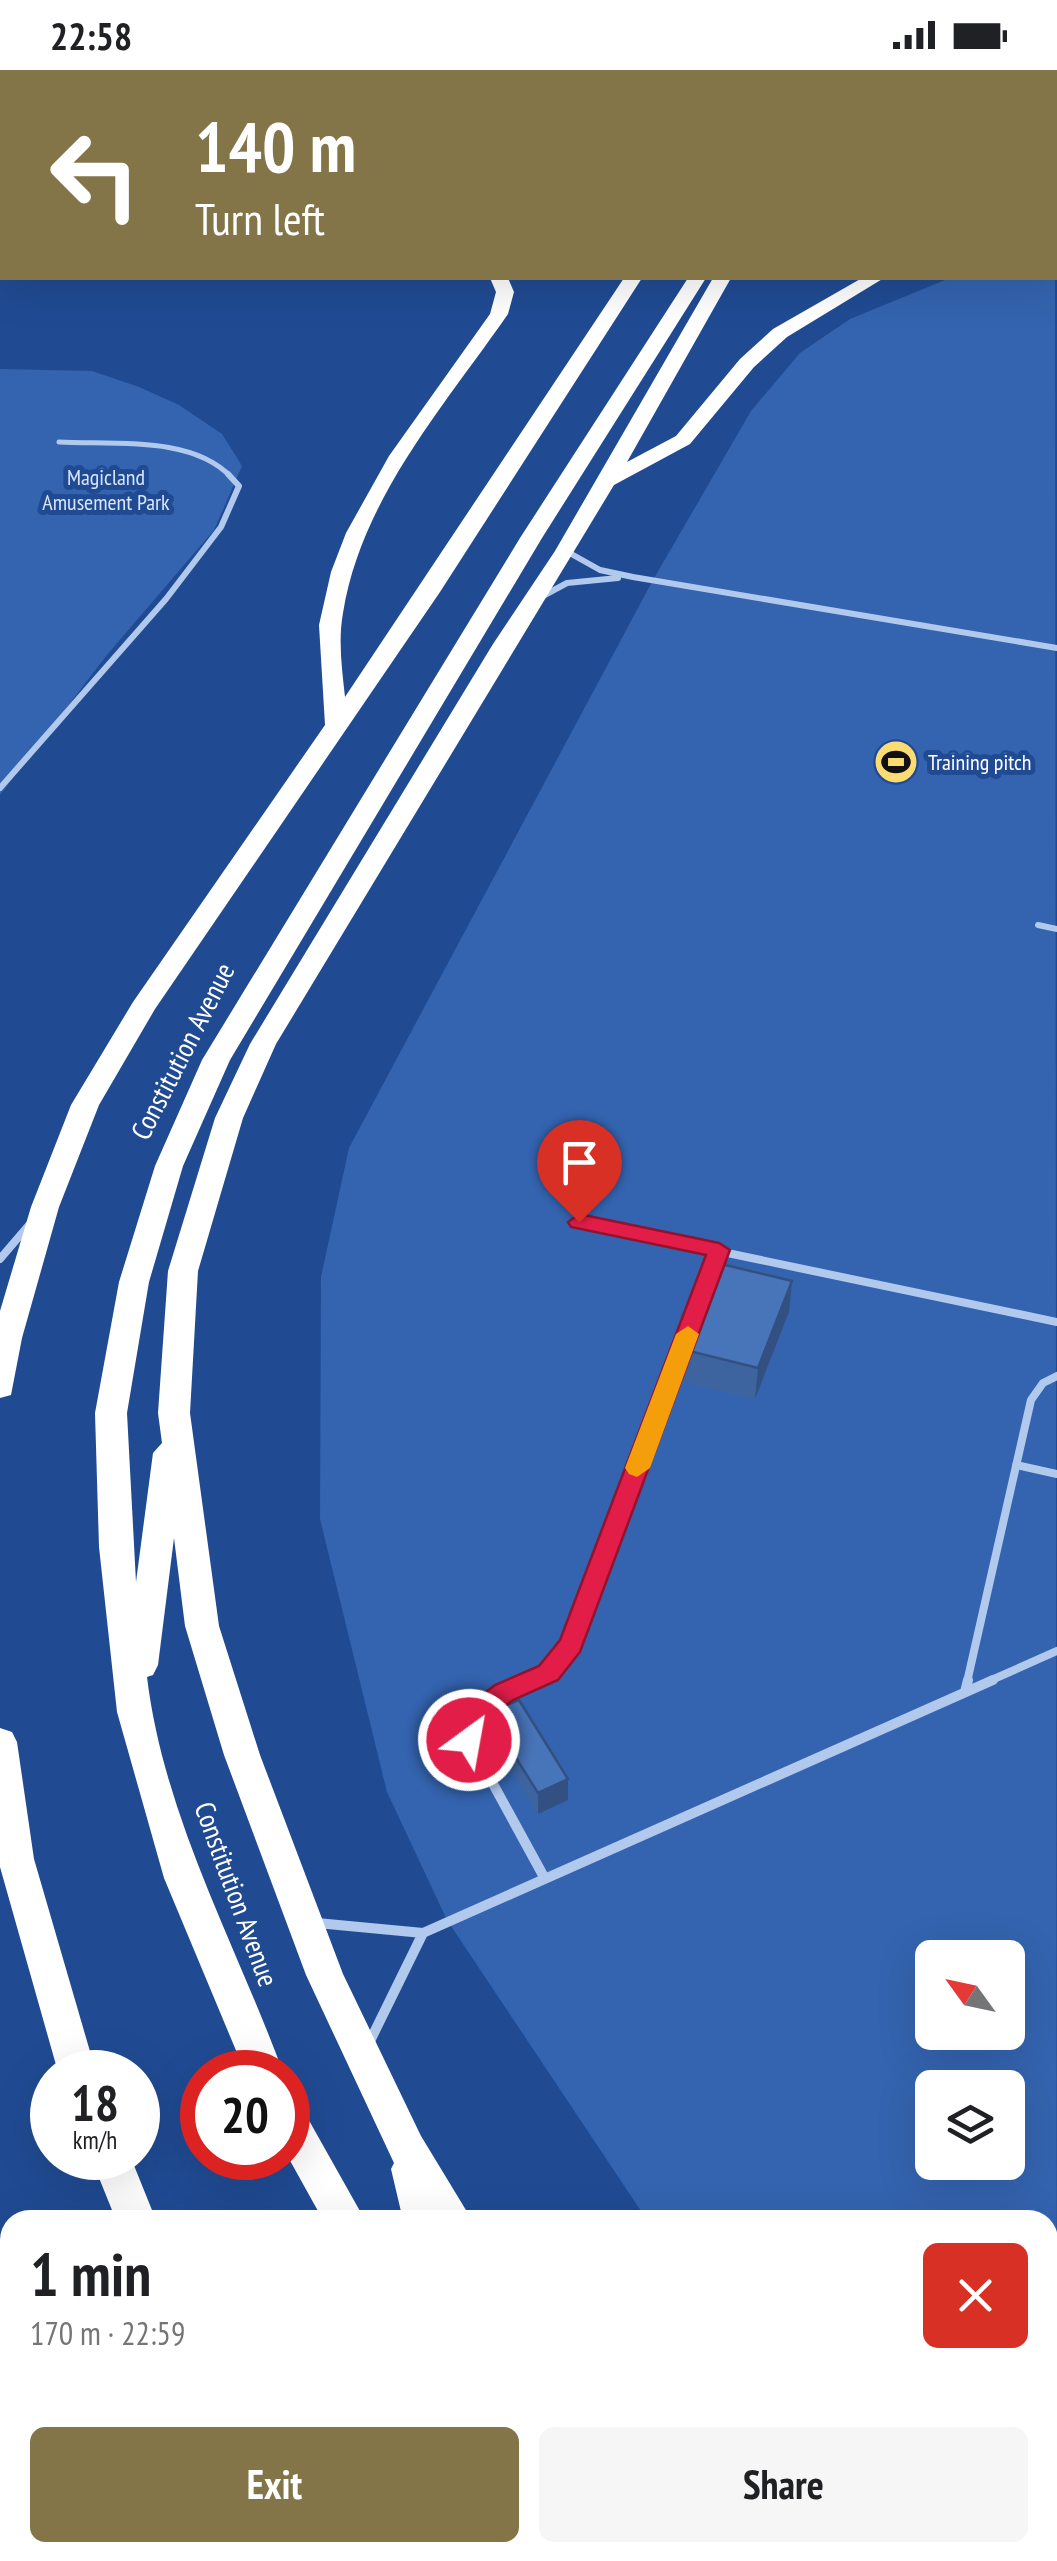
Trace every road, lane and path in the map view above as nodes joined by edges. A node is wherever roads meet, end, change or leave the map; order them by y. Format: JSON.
{"nodes":[{"id":1,"x":500,"y":280,"type":"edge"},
{"id":2,"x":632,"y":280,"type":"edge"},
{"id":3,"x":696,"y":280,"type":"edge"},
{"id":4,"x":721,"y":280,"type":"edge"},
{"id":5,"x":872,"y":280,"type":"edge"},
{"id":6,"x":59,"y":442,"type":"dead end"},
{"id":7,"x":603,"y":488,"type":"junction"},
{"id":8,"x":568,"y":546,"type":"junction"},
{"id":9,"x":633,"y":577,"type":"junction"},
{"id":10,"x":532,"y":601,"type":"junction"},
{"id":11,"x":1057,"y":648,"type":"edge"},
{"id":12,"x":337,"y":726,"type":"junction"},
{"id":13,"x":0,"y":788,"type":"edge"},
{"id":14,"x":1038,"y":926,"type":"dead end"},
{"id":15,"x":1057,"y":929,"type":"edge"},
{"id":16,"x":45,"y":1207,"type":"junction"},
{"id":17,"x":579,"y":1222,"type":"dead end"},
{"id":18,"x":719,"y":1250,"type":"junction"},
{"id":19,"x":0,"y":1259,"type":"edge"},
{"id":20,"x":1057,"y":1322,"type":"edge"},
{"id":21,"x":1057,"y":1376,"type":"edge"},
{"id":22,"x":0,"y":1388,"type":"edge"},
{"id":23,"x":174,"y":1413,"type":"junction"},
{"id":24,"x":1016,"y":1466,"type":"junction"},
{"id":25,"x":1057,"y":1474,"type":"edge"},
{"id":26,"x":1057,"y":1651,"type":"edge"},
{"id":27,"x":965,"y":1692,"type":"junction"},
{"id":28,"x":134,"y":1712,"type":"junction"},
{"id":29,"x":0,"y":1749,"type":"edge"},
{"id":30,"x":544,"y":1877,"type":"junction"},
{"id":31,"x":306,"y":1922,"type":"junction"},
{"id":32,"x":423,"y":1933,"type":"junction"},
{"id":33,"x":71,"y":2050,"type":"edge"},
{"id":34,"x":255,"y":2050,"type":"edge"},
{"id":35,"x":363,"y":2056,"type":"junction"},
{"id":36,"x":407,"y":2149,"type":"junction"},
{"id":37,"x":310,"y":2160,"type":"edge"},
{"id":38,"x":120,"y":2180,"type":"edge"},
{"id":39,"x":132,"y":2210,"type":"edge"},
{"id":40,"x":339,"y":2210,"type":"edge"},
{"id":41,"x":421,"y":2210,"type":"edge"},
{"id":42,"x":446,"y":2210,"type":"edge"}],
"edges":[{"from":1,"to":12,"type":"highway"},
{"from":2,"to":12,"type":"highway","name":"Constitution Avenue"},
{"from":3,"to":28,"type":"highway","name":"Constitution Avenue"},
{"from":4,"to":7,"type":"highway"},
{"from":5,"to":7,"type":"highway"},
{"from":6,"to":13,"type":"lane"},
{"from":7,"to":8,"type":"highway"},
{"from":8,"to":9,"type":"lane"},
{"from":8,"to":10,"type":"highway"},
{"from":9,"to":10,"type":"lane"},
{"from":9,"to":11,"type":"lane"},
{"from":10,"to":23,"type":"highway"},
{"from":12,"to":16,"type":"highway","name":"Constitution Avenue"},
{"from":14,"to":15,"type":"lane"},
{"from":16,"to":19,"type":"lane"},
{"from":16,"to":22,"type":"highway","name":"Constitution Avenue"},
{"from":17,"to":18,"type":"lane"},
{"from":18,"to":20,"type":"lane"},
{"from":18,"to":30,"type":"lane"},
{"from":21,"to":24,"type":"lane"},
{"from":23,"to":28,"type":"highway"},
{"from":23,"to":31,"type":"highway"},
{"from":24,"to":25,"type":"lane"},
{"from":24,"to":27,"type":"lane"},
{"from":26,"to":27,"type":"lane"},
{"from":27,"to":30,"type":"lane"},
{"from":28,"to":34,"type":"highway","name":"Constitution Avenue"},
{"from":29,"to":33,"type":"highway"},
{"from":30,"to":32,"type":"lane"},
{"from":31,"to":32,"type":"lane"},
{"from":31,"to":35,"type":"highway"},
{"from":32,"to":35,"type":"lane"},
{"from":35,"to":36,"type":"highway"},
{"from":36,"to":41,"type":"highway"},
{"from":36,"to":42,"type":"highway"},
{"from":37,"to":40,"type":"highway"},
{"from":38,"to":39,"type":"highway"}]}
